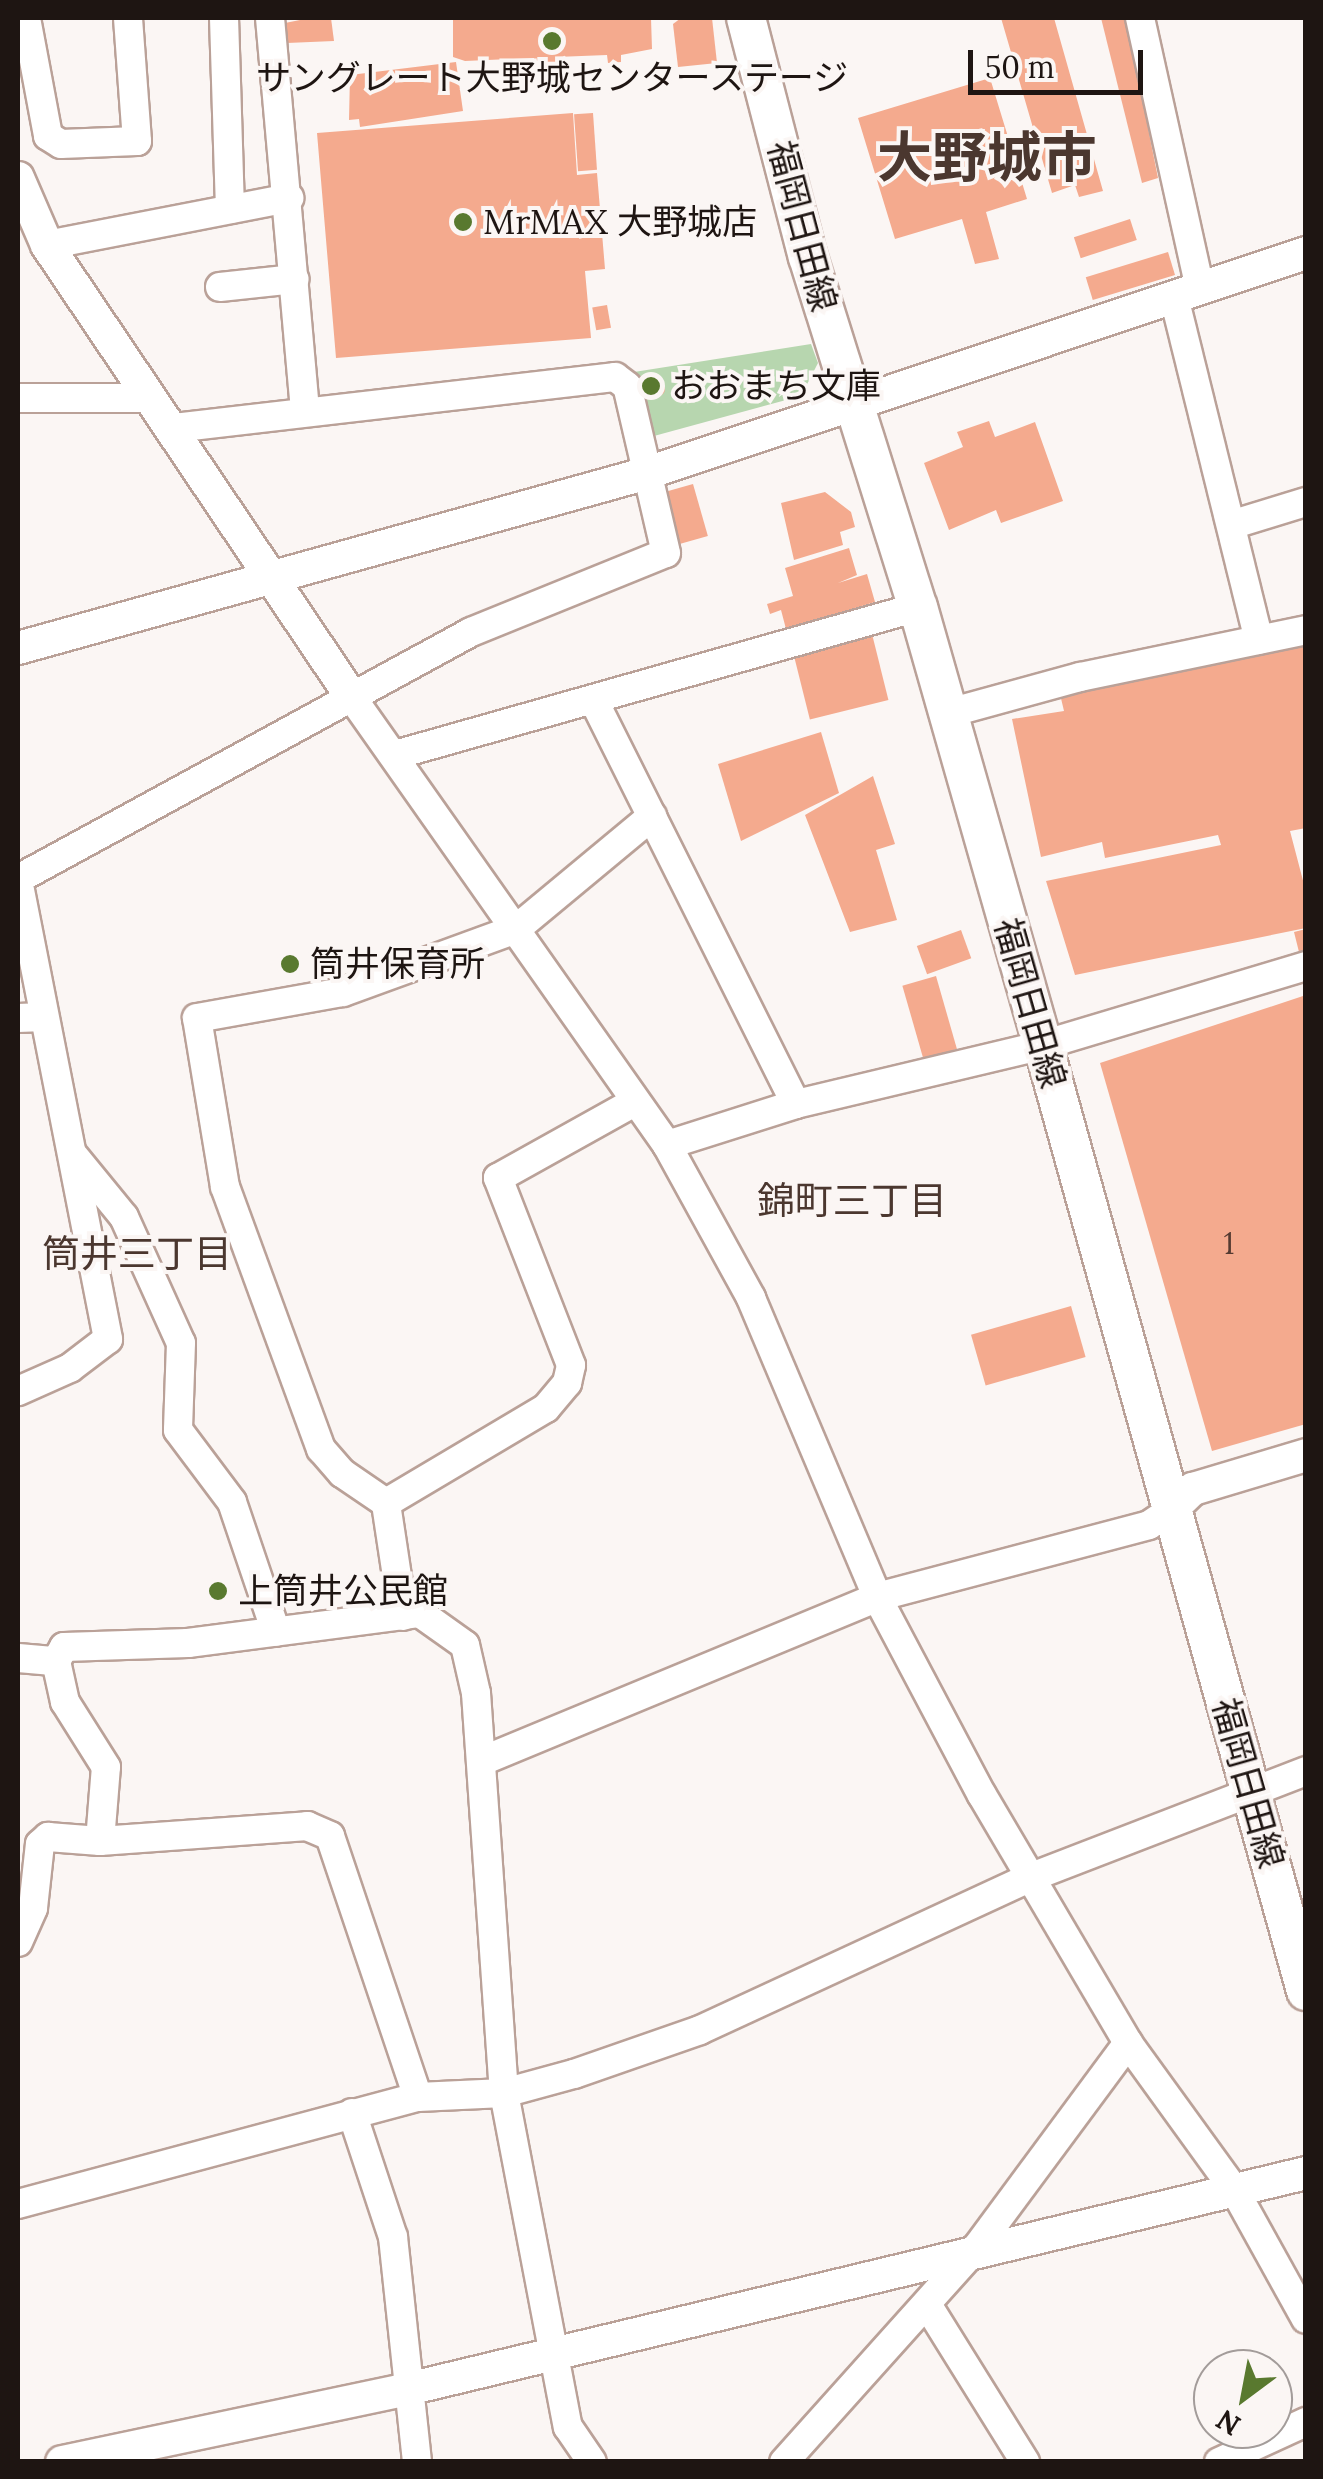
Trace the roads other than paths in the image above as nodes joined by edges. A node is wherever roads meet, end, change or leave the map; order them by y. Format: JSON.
{"nodes":[{"id":1,"x":26,"y":18,"type":"edge"},
{"id":2,"x":128,"y":18,"type":"edge"},
{"id":3,"x":224,"y":18,"type":"edge"},
{"id":4,"x":270,"y":18,"type":"edge"},
{"id":5,"x":746,"y":18,"type":"edge"},
{"id":6,"x":1140,"y":18,"type":"edge"},
{"id":7,"x":18,"y":178,"type":"edge"},
{"id":8,"x":289,"y":198,"type":"junction"},
{"id":9,"x":230,"y":209,"type":"junction"},
{"id":10,"x":47,"y":245,"type":"junction"},
{"id":11,"x":1306,"y":253,"type":"edge"},
{"id":12,"x":295,"y":279,"type":"junction"},
{"id":13,"x":220,"y":286,"type":"dead end"},
{"id":14,"x":1187,"y":293,"type":"junction"},
{"id":15,"x":18,"y":398,"type":"edge"},
{"id":16,"x":152,"y":398,"type":"junction"},
{"id":17,"x":854,"y":407,"type":"junction"},
{"id":18,"x":304,"y":410,"type":"junction"},
{"id":19,"x":175,"y":428,"type":"junction"},
{"id":20,"x":644,"y":474,"type":"junction"},
{"id":21,"x":1306,"y":502,"type":"edge"},
{"id":22,"x":1234,"y":524,"type":"junction"},
{"id":23,"x":270,"y":579,"type":"junction"},
{"id":24,"x":918,"y":607,"type":"junction"},
{"id":25,"x":1306,"y":630,"type":"edge"},
{"id":26,"x":1260,"y":640,"type":"junction"},
{"id":27,"x":18,"y":648,"type":"edge"},
{"id":28,"x":352,"y":698,"type":"junction"},
{"id":29,"x":593,"y":699,"type":"junction"},
{"id":30,"x":945,"y":714,"type":"junction"},
{"id":31,"x":396,"y":755,"type":"junction"},
{"id":32,"x":652,"y":816,"type":"junction"},
{"id":33,"x":18,"y":880,"type":"edge"},
{"id":34,"x":516,"y":928,"type":"junction"},
{"id":35,"x":1306,"y":966,"type":"edge"},
{"id":36,"x":31,"y":1017,"type":"edge"},
{"id":37,"x":1043,"y":1045,"type":"junction"},
{"id":38,"x":634,"y":1103,"type":"junction"},
{"id":39,"x":796,"y":1104,"type":"junction"},
{"id":40,"x":667,"y":1145,"type":"junction"},
{"id":41,"x":71,"y":1152,"type":"junction"},
{"id":42,"x":18,"y":1391,"type":"edge"},
{"id":43,"x":1306,"y":1455,"type":"edge"},
{"id":44,"x":386,"y":1504,"type":"junction"},
{"id":45,"x":1170,"y":1511,"type":"junction"},
{"id":46,"x":877,"y":1598,"type":"junction"},
{"id":47,"x":403,"y":1616,"type":"junction"},
{"id":48,"x":276,"y":1632,"type":"junction"},
{"id":49,"x":18,"y":1654,"type":"edge"},
{"id":50,"x":56,"y":1661,"type":"junction"},
{"id":51,"x":482,"y":1761,"type":"junction"},
{"id":52,"x":1306,"y":1771,"type":"edge"},
{"id":53,"x":1252,"y":1795,"type":"junction"},
{"id":54,"x":100,"y":1841,"type":"junction"},
{"id":55,"x":1029,"y":1878,"type":"junction"},
{"id":56,"x":18,"y":1942,"type":"edge"},
{"id":57,"x":1306,"y":1991,"type":"edge"},
{"id":58,"x":1128,"y":2043,"type":"junction"},
{"id":59,"x":504,"y":2093,"type":"junction"},
{"id":60,"x":418,"y":2097,"type":"junction"},
{"id":61,"x":352,"y":2113,"type":"junction"},
{"id":62,"x":1306,"y":2173,"type":"edge"},
{"id":63,"x":1234,"y":2191,"type":"junction"},
{"id":64,"x":18,"y":2204,"type":"edge"},
{"id":65,"x":977,"y":2247,"type":"junction"},
{"id":66,"x":928,"y":2306,"type":"junction"},
{"id":67,"x":1306,"y":2319,"type":"edge"},
{"id":68,"x":556,"y":2354,"type":"junction"},
{"id":69,"x":412,"y":2388,"type":"junction"},
{"id":70,"x":1306,"y":2422,"type":"edge"},
{"id":71,"x":62,"y":2462,"type":"edge"},
{"id":72,"x":418,"y":2462,"type":"edge"},
{"id":73,"x":592,"y":2462,"type":"edge"},
{"id":74,"x":784,"y":2462,"type":"edge"},
{"id":75,"x":1025,"y":2462,"type":"edge"},
{"id":76,"x":1219,"y":2462,"type":"edge"}],
"edges":[{"from":1,"to":2,"type":"street"},
{"from":3,"to":9,"type":"street"},
{"from":4,"to":8,"type":"street"},
{"from":5,"to":17,"type":"main road","name":"福岡日田線"},
{"from":6,"to":14,"type":"street"},
{"from":7,"to":10,"type":"street"},
{"from":8,"to":9,"type":"street"},
{"from":8,"to":12,"type":"street"},
{"from":9,"to":10,"type":"street"},
{"from":10,"to":16,"type":"street"},
{"from":11,"to":14,"type":"street"},
{"from":12,"to":13,"type":"street"},
{"from":12,"to":18,"type":"street"},
{"from":14,"to":17,"type":"street"},
{"from":14,"to":22,"type":"street"},
{"from":15,"to":16,"type":"street"},
{"from":16,"to":19,"type":"street"},
{"from":17,"to":20,"type":"street"},
{"from":17,"to":24,"type":"main road","name":"福岡日田線"},
{"from":18,"to":19,"type":"street"},
{"from":18,"to":20,"type":"street"},
{"from":19,"to":23,"type":"street"},
{"from":20,"to":23,"type":"street"},
{"from":20,"to":28,"type":"street"},
{"from":21,"to":22,"type":"street"},
{"from":22,"to":26,"type":"street"},
{"from":23,"to":27,"type":"street"},
{"from":23,"to":28,"type":"street"},
{"from":24,"to":29,"type":"street"},
{"from":24,"to":30,"type":"main road","name":"福岡日田線"},
{"from":25,"to":26,"type":"street"},
{"from":26,"to":30,"type":"street"},
{"from":28,"to":31,"type":"street"},
{"from":28,"to":33,"type":"street"},
{"from":29,"to":31,"type":"street"},
{"from":29,"to":32,"type":"street"},
{"from":30,"to":37,"type":"main road","name":"福岡日田線"},
{"from":31,"to":34,"type":"street"},
{"from":32,"to":34,"type":"street"},
{"from":32,"to":39,"type":"street"},
{"from":33,"to":36,"type":"street"},
{"from":34,"to":38,"type":"street"},
{"from":34,"to":44,"type":"street"},
{"from":35,"to":37,"type":"street"},
{"from":36,"to":41,"type":"street"},
{"from":37,"to":39,"type":"street"},
{"from":37,"to":45,"type":"main road","name":"福岡日田線"},
{"from":38,"to":40,"type":"street"},
{"from":38,"to":44,"type":"street"},
{"from":39,"to":40,"type":"street"},
{"from":40,"to":46,"type":"street"},
{"from":41,"to":42,"type":"street"},
{"from":41,"to":48,"type":"street"},
{"from":43,"to":45,"type":"street"},
{"from":44,"to":47,"type":"street"},
{"from":45,"to":46,"type":"street"},
{"from":45,"to":53,"type":"main road","name":"福岡日田線"},
{"from":46,"to":51,"type":"street"},
{"from":46,"to":55,"type":"street"},
{"from":47,"to":48,"type":"street"},
{"from":47,"to":51,"type":"street"},
{"from":48,"to":50,"type":"street"},
{"from":49,"to":50,"type":"street"},
{"from":50,"to":54,"type":"street"},
{"from":51,"to":59,"type":"street"},
{"from":52,"to":53,"type":"street"},
{"from":53,"to":55,"type":"street"},
{"from":53,"to":57,"type":"main road","name":"福岡日田線"},
{"from":54,"to":56,"type":"street"},
{"from":54,"to":60,"type":"street"},
{"from":55,"to":58,"type":"street"},
{"from":55,"to":59,"type":"street"},
{"from":58,"to":63,"type":"street"},
{"from":58,"to":65,"type":"street"},
{"from":59,"to":60,"type":"street"},
{"from":59,"to":68,"type":"street"},
{"from":60,"to":61,"type":"street"},
{"from":61,"to":64,"type":"street"},
{"from":61,"to":69,"type":"street"},
{"from":62,"to":63,"type":"street"},
{"from":63,"to":65,"type":"street"},
{"from":63,"to":67,"type":"street"},
{"from":65,"to":66,"type":"street"},
{"from":65,"to":68,"type":"street"},
{"from":66,"to":74,"type":"street"},
{"from":66,"to":75,"type":"street"},
{"from":68,"to":69,"type":"street"},
{"from":68,"to":73,"type":"street"},
{"from":69,"to":71,"type":"street"},
{"from":69,"to":72,"type":"street"},
{"from":70,"to":76,"type":"street"}]}
